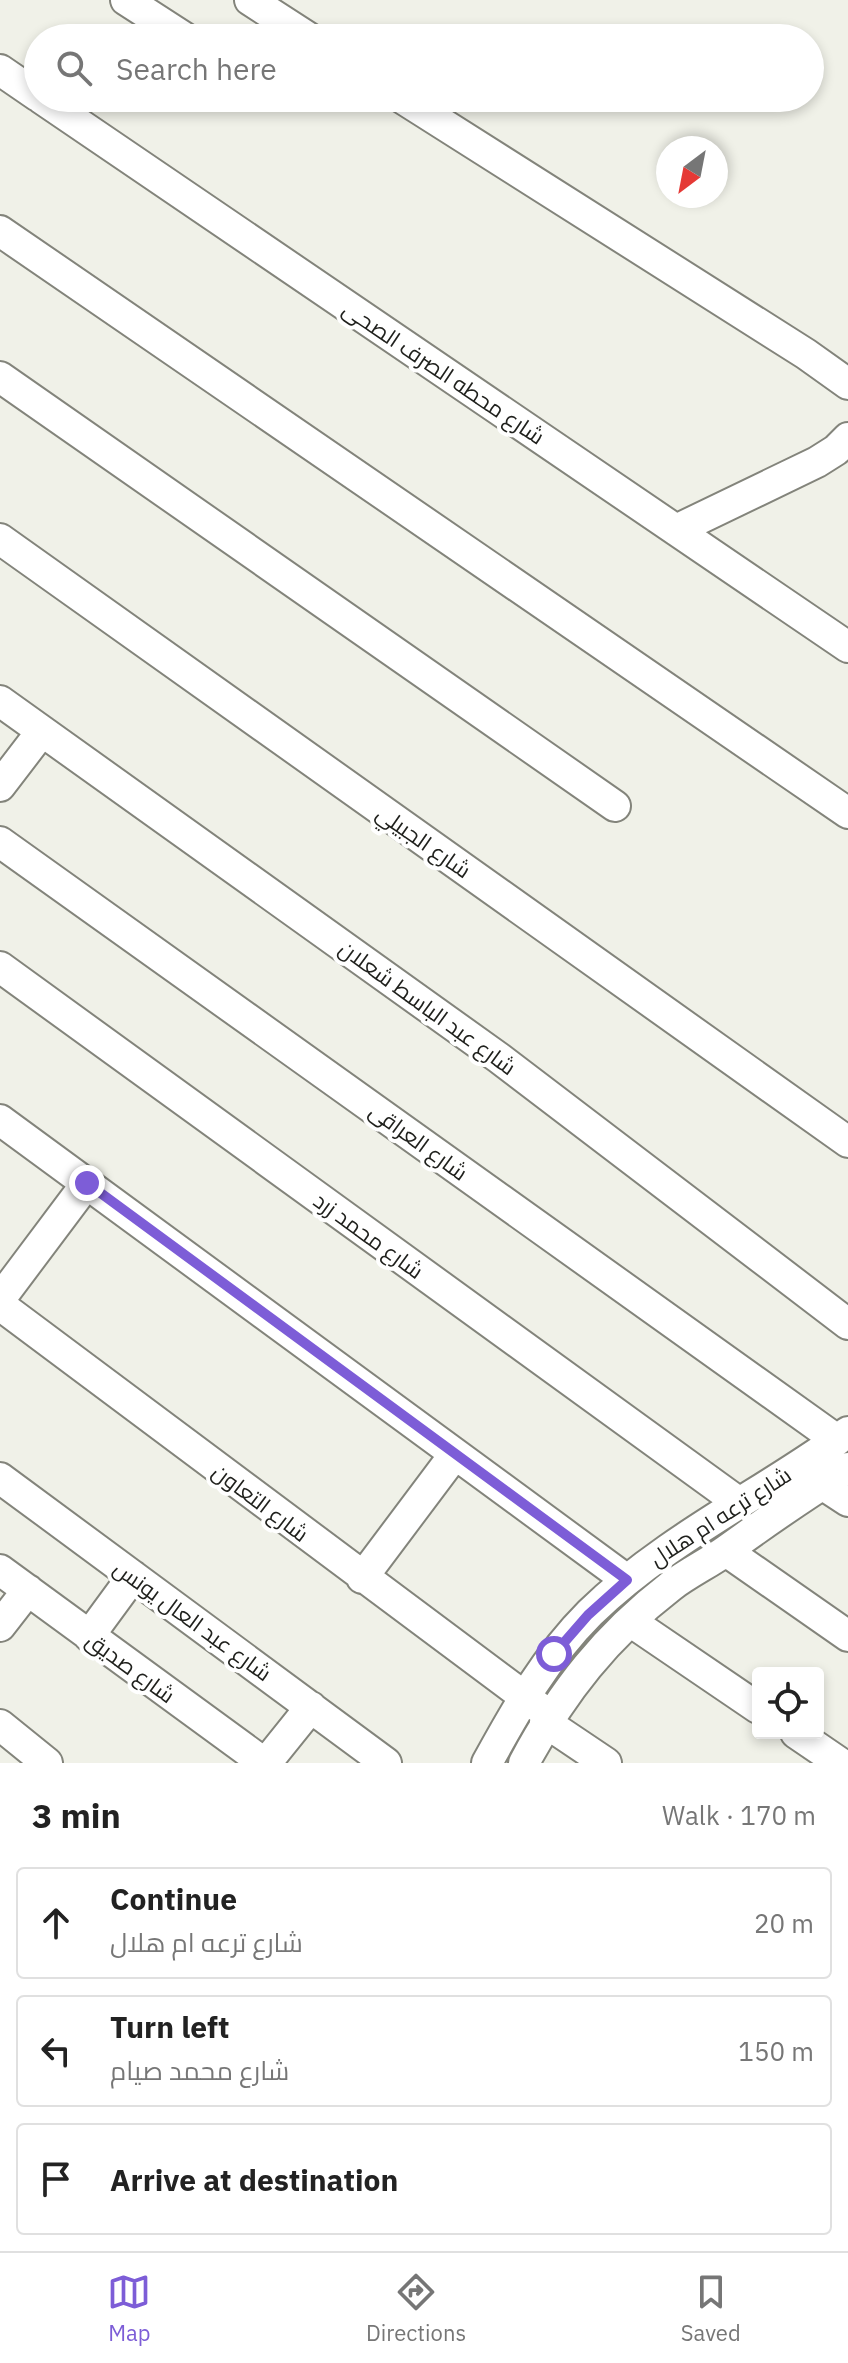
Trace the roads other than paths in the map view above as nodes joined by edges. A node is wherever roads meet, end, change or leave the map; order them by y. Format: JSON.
{"nodes":[{"id":1,"x":126,"y":0,"type":"edge"},
{"id":2,"x":250,"y":0,"type":"edge"},
{"id":3,"x":163,"y":24,"type":"edge"},
{"id":4,"x":287,"y":24,"type":"edge"},
{"id":5,"x":0,"y":70,"type":"edge"},
{"id":6,"x":24,"y":86,"type":"edge"},
{"id":7,"x":62,"y":112,"type":"edge"},
{"id":8,"x":424,"y":112,"type":"edge"},
{"id":9,"x":0,"y":231,"type":"edge"},
{"id":10,"x":0,"y":377,"type":"edge"},
{"id":11,"x":848,"y":384,"type":"edge"},
{"id":12,"x":848,"y":438,"type":"edge"},
{"id":13,"x":676,"y":530,"type":"junction"},
{"id":14,"x":0,"y":539,"type":"edge"},
{"id":15,"x":848,"y":647,"type":"edge"},
{"id":16,"x":0,"y":701,"type":"edge"},
{"id":17,"x":42,"y":731,"type":"junction"},
{"id":18,"x":0,"y":786,"type":"edge"},
{"id":19,"x":615,"y":806,"type":"dead end"},
{"id":20,"x":848,"y":813,"type":"edge"},
{"id":21,"x":0,"y":842,"type":"edge"},
{"id":22,"x":0,"y":967,"type":"edge"},
{"id":23,"x":0,"y":1120,"type":"edge"},
{"id":24,"x":848,"y":1142,"type":"edge"},
{"id":25,"x":87,"y":1183,"type":"junction"},
{"id":26,"x":0,"y":1299,"type":"edge"},
{"id":27,"x":0,"y":1305,"type":"edge"},
{"id":28,"x":848,"y":1324,"type":"edge"},
{"id":29,"x":844,"y":1447,"type":"edge"},
{"id":30,"x":455,"y":1454,"type":"junction"},
{"id":31,"x":0,"y":1478,"type":"edge"},
{"id":32,"x":822,"y":1484,"type":"junction"},
{"id":33,"x":848,"y":1501,"type":"edge"},
{"id":34,"x":738,"y":1502,"type":"junction"},
{"id":35,"x":726,"y":1551,"type":"junction"},
{"id":36,"x":0,"y":1570,"type":"edge"},
{"id":37,"x":133,"y":1576,"type":"junction"},
{"id":38,"x":362,"y":1578,"type":"junction"},
{"id":39,"x":627,"y":1580,"type":"junction"},
{"id":40,"x":28,"y":1590,"type":"junction"},
{"id":41,"x":630,"y":1621,"type":"junction"},
{"id":42,"x":0,"y":1626,"type":"edge"},
{"id":43,"x":89,"y":1636,"type":"junction"},
{"id":44,"x":848,"y":1636,"type":"edge"},
{"id":45,"x":523,"y":1696,"type":"junction"},
{"id":46,"x":752,"y":1704,"type":"edge"},
{"id":47,"x":311,"y":1707,"type":"junction"},
{"id":48,"x":547,"y":1719,"type":"junction"},
{"id":49,"x":0,"y":1725,"type":"edge"},
{"id":50,"x":805,"y":1739,"type":"edge"},
{"id":51,"x":47,"y":1763,"type":"edge"},
{"id":52,"x":265,"y":1763,"type":"edge"},
{"id":53,"x":386,"y":1763,"type":"edge"},
{"id":54,"x":487,"y":1763,"type":"edge"},
{"id":55,"x":524,"y":1763,"type":"edge"},
{"id":56,"x":606,"y":1763,"type":"edge"},
{"id":57,"x":840,"y":1763,"type":"edge"}],
"edges":[{"from":1,"to":3,"type":"street"},
{"from":2,"to":4,"type":"street"},
{"from":5,"to":6,"type":"street","name":"شارع محطه الصرف الصحى"},
{"from":7,"to":13,"type":"street","name":"شارع محطه الصرف الصحى"},
{"from":8,"to":11,"type":"street"},
{"from":9,"to":20,"type":"street"},
{"from":10,"to":19,"type":"street"},
{"from":12,"to":13,"type":"street"},
{"from":13,"to":15,"type":"street","name":"شارع محطه الصرف الصحى"},
{"from":14,"to":24,"type":"street","name":"شارع الجبيلي"},
{"from":16,"to":17,"type":"street","name":"شارع عبد الباسط شعلان"},
{"from":17,"to":18,"type":"street"},
{"from":17,"to":28,"type":"street","name":"شارع عبد الباسط شعلان"},
{"from":21,"to":29,"type":"street","name":"شارع العراقى"},
{"from":22,"to":34,"type":"street","name":"شارع محمد زرد"},
{"from":23,"to":25,"type":"street"},
{"from":25,"to":26,"type":"street"},
{"from":25,"to":30,"type":"street"},
{"from":27,"to":38,"type":"street","name":"شارع التعاون"},
{"from":29,"to":32,"type":"street","name":"شارع ترعه ام هلال"},
{"from":29,"to":34,"type":"street","name":"شارع ترعه ام هلال"},
{"from":30,"to":38,"type":"street"},
{"from":30,"to":39,"type":"street"},
{"from":31,"to":37,"type":"street","name":"شارع عبد العال يونس"},
{"from":32,"to":33,"type":"street"},
{"from":32,"to":35,"type":"street","name":"شارع ترعه ام هلال"},
{"from":34,"to":39,"type":"street","name":"شارع ترعه ام هلال"},
{"from":35,"to":41,"type":"street","name":"شارع ترعه ام هلال"},
{"from":35,"to":44,"type":"street"},
{"from":36,"to":40,"type":"street","name":"شارع صديق"},
{"from":37,"to":43,"type":"street"},
{"from":37,"to":47,"type":"street","name":"شارع عبد العال يونس"},
{"from":38,"to":45,"type":"street","name":"شارع التعاون"},
{"from":39,"to":45,"type":"street","name":"شارع ترعه ام هلال"},
{"from":40,"to":42,"type":"street"},
{"from":40,"to":43,"type":"street","name":"شارع صديق"},
{"from":41,"to":46,"type":"street"},
{"from":41,"to":48,"type":"street","name":"شارع ترعه ام هلال"},
{"from":43,"to":52,"type":"street","name":"شارع صديق"},
{"from":45,"to":48,"type":"street","name":"شارع التعاون"},
{"from":45,"to":54,"type":"street","name":"شارع ترعه ام هلال"},
{"from":47,"to":52,"type":"street"},
{"from":47,"to":53,"type":"street","name":"شارع عبد العال يونس"},
{"from":48,"to":55,"type":"street","name":"شارع ترعه ام هلال"},
{"from":48,"to":56,"type":"street","name":"شارع التعاون"},
{"from":49,"to":51,"type":"street"},
{"from":50,"to":57,"type":"street"}]}
